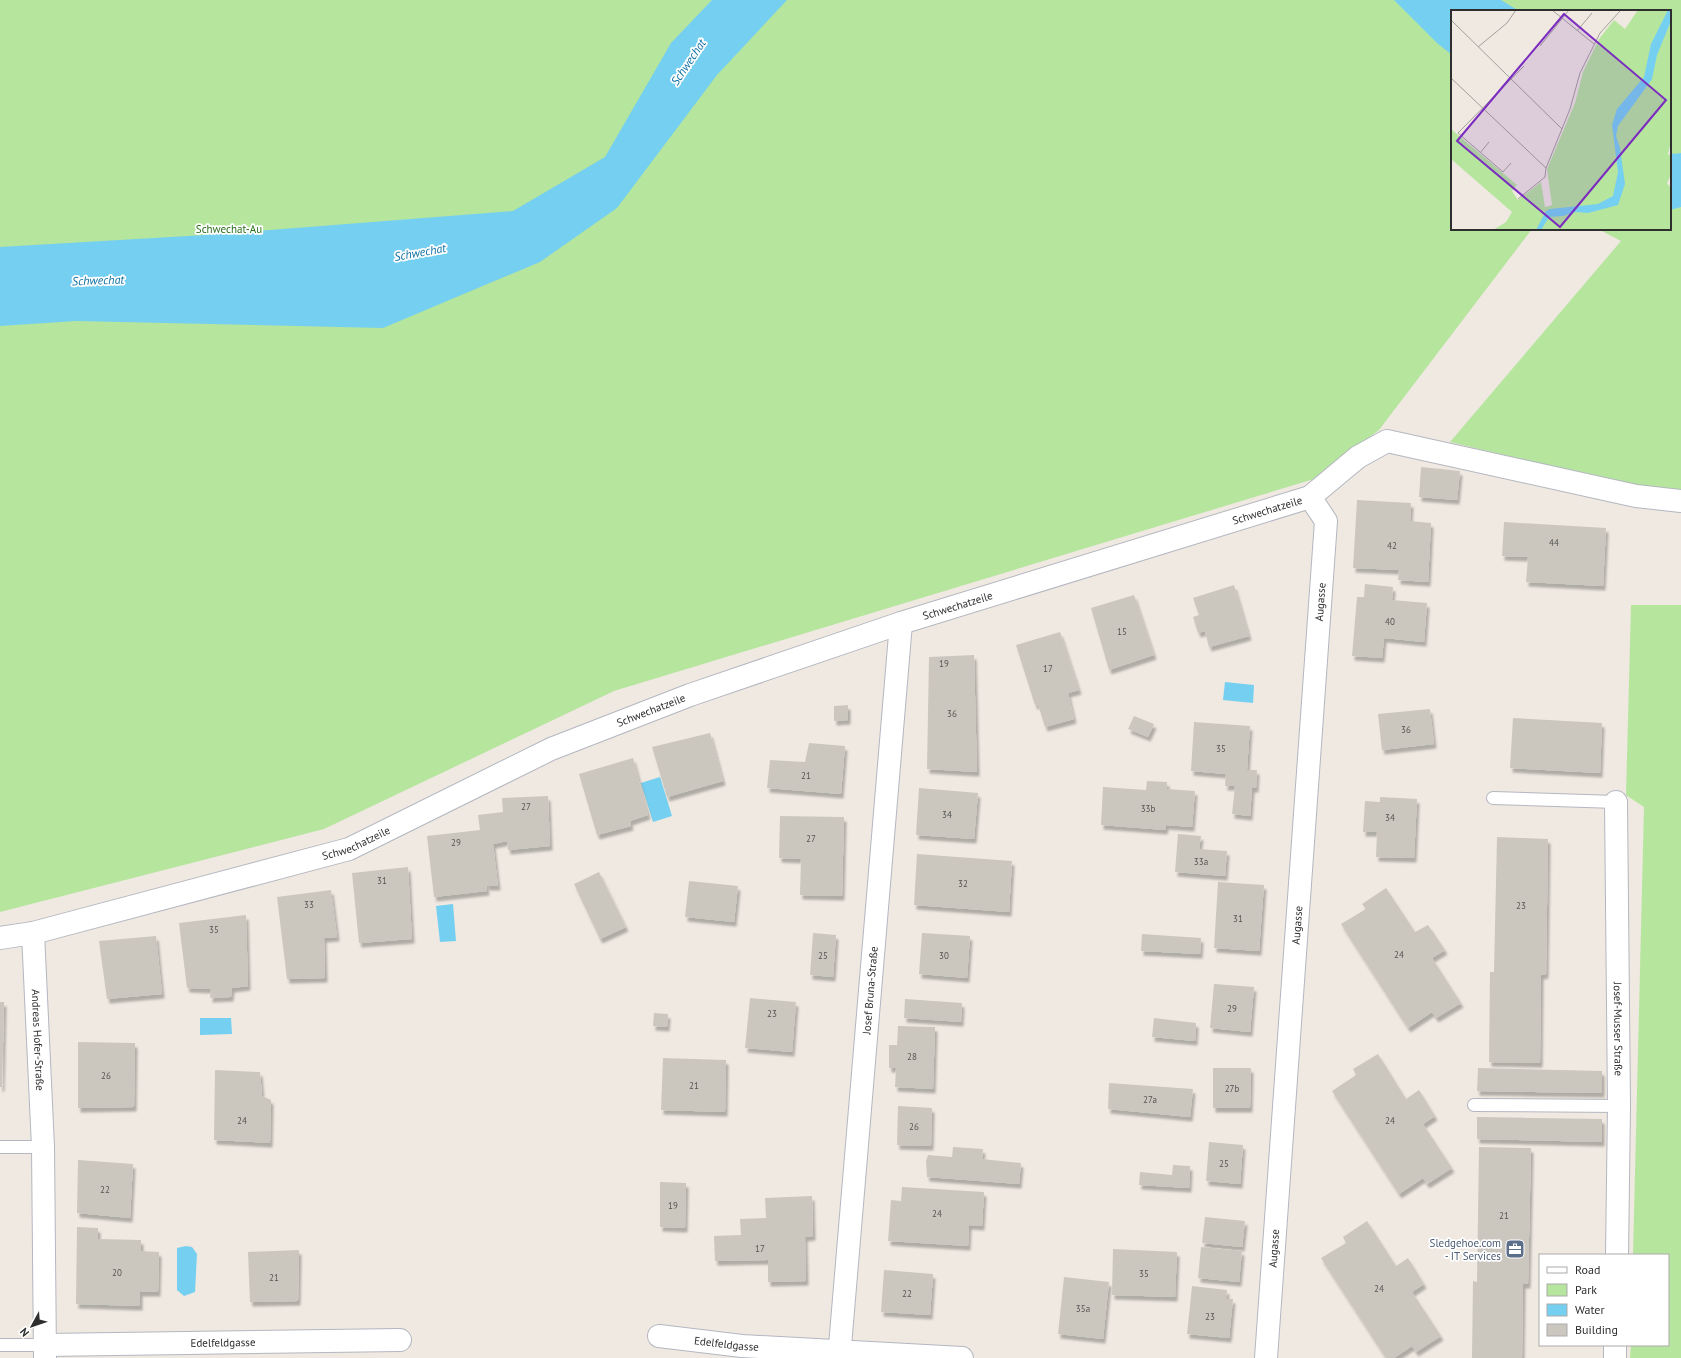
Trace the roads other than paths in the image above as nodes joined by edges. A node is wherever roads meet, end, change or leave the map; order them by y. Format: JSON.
{"nodes":[{"id":1,"x":1310,"y":497,"type":"junction"},
{"id":2,"x":1681,"y":502,"type":"edge"},
{"id":3,"x":901,"y":623,"type":"junction"},
{"id":4,"x":1493,"y":798,"type":"dead end"},
{"id":5,"x":1616,"y":802,"type":"joint"},
{"id":6,"x":33,"y":933,"type":"junction"},
{"id":7,"x":0,"y":938,"type":"edge"},
{"id":8,"x":1474,"y":1106,"type":"dead end"},
{"id":9,"x":1619,"y":1106,"type":"junction"},
{"id":10,"x":0,"y":1147,"type":"edge"},
{"id":11,"x":43,"y":1147,"type":"junction"},
{"id":12,"x":1616,"y":1254,"type":"edge"},
{"id":13,"x":659,"y":1336,"type":"dead end"},
{"id":14,"x":400,"y":1340,"type":"dead end"},
{"id":15,"x":0,"y":1345,"type":"edge"},
{"id":16,"x":1615,"y":1346,"type":"edge"},
{"id":17,"x":45,"y":1352,"type":"edge"},
{"id":18,"x":840,"y":1355,"type":"edge"},
{"id":19,"x":962,"y":1358,"type":"edge"},
{"id":20,"x":1266,"y":1358,"type":"edge"},
{"id":21,"x":1615,"y":1358,"type":"edge"}],
"edges":[{"from":1,"to":2,"type":"street"},
{"from":1,"to":3,"type":"street","name":"Schwechatzeile"},
{"from":1,"to":20,"type":"street","name":"Augasse"},
{"from":3,"to":6,"type":"street","name":"Schwechatzeile"},
{"from":3,"to":18,"type":"street","name":"Josef Bruna-Straße"},
{"from":4,"to":5,"type":"lane"},
{"from":5,"to":9,"type":"street","name":"Josef-Musser Straße"},
{"from":6,"to":7,"type":"street","name":"Schwechatzeile"},
{"from":6,"to":11,"type":"street","name":"Andreas Hofer-Straße"},
{"from":8,"to":9,"type":"lane"},
{"from":9,"to":12,"type":"street","name":"Josef-Musser Straße"},
{"from":10,"to":11,"type":"lane"},
{"from":11,"to":17,"type":"street","name":"Andreas Hofer-Straße"},
{"from":13,"to":18,"type":"street","name":"Edelfeldgasse"},
{"from":14,"to":17,"type":"street","name":"Edelfeldgasse"},
{"from":15,"to":17,"type":"lane"},
{"from":16,"to":21,"type":"street"},
{"from":18,"to":19,"type":"street","name":"Edelfeldgasse"}]}
